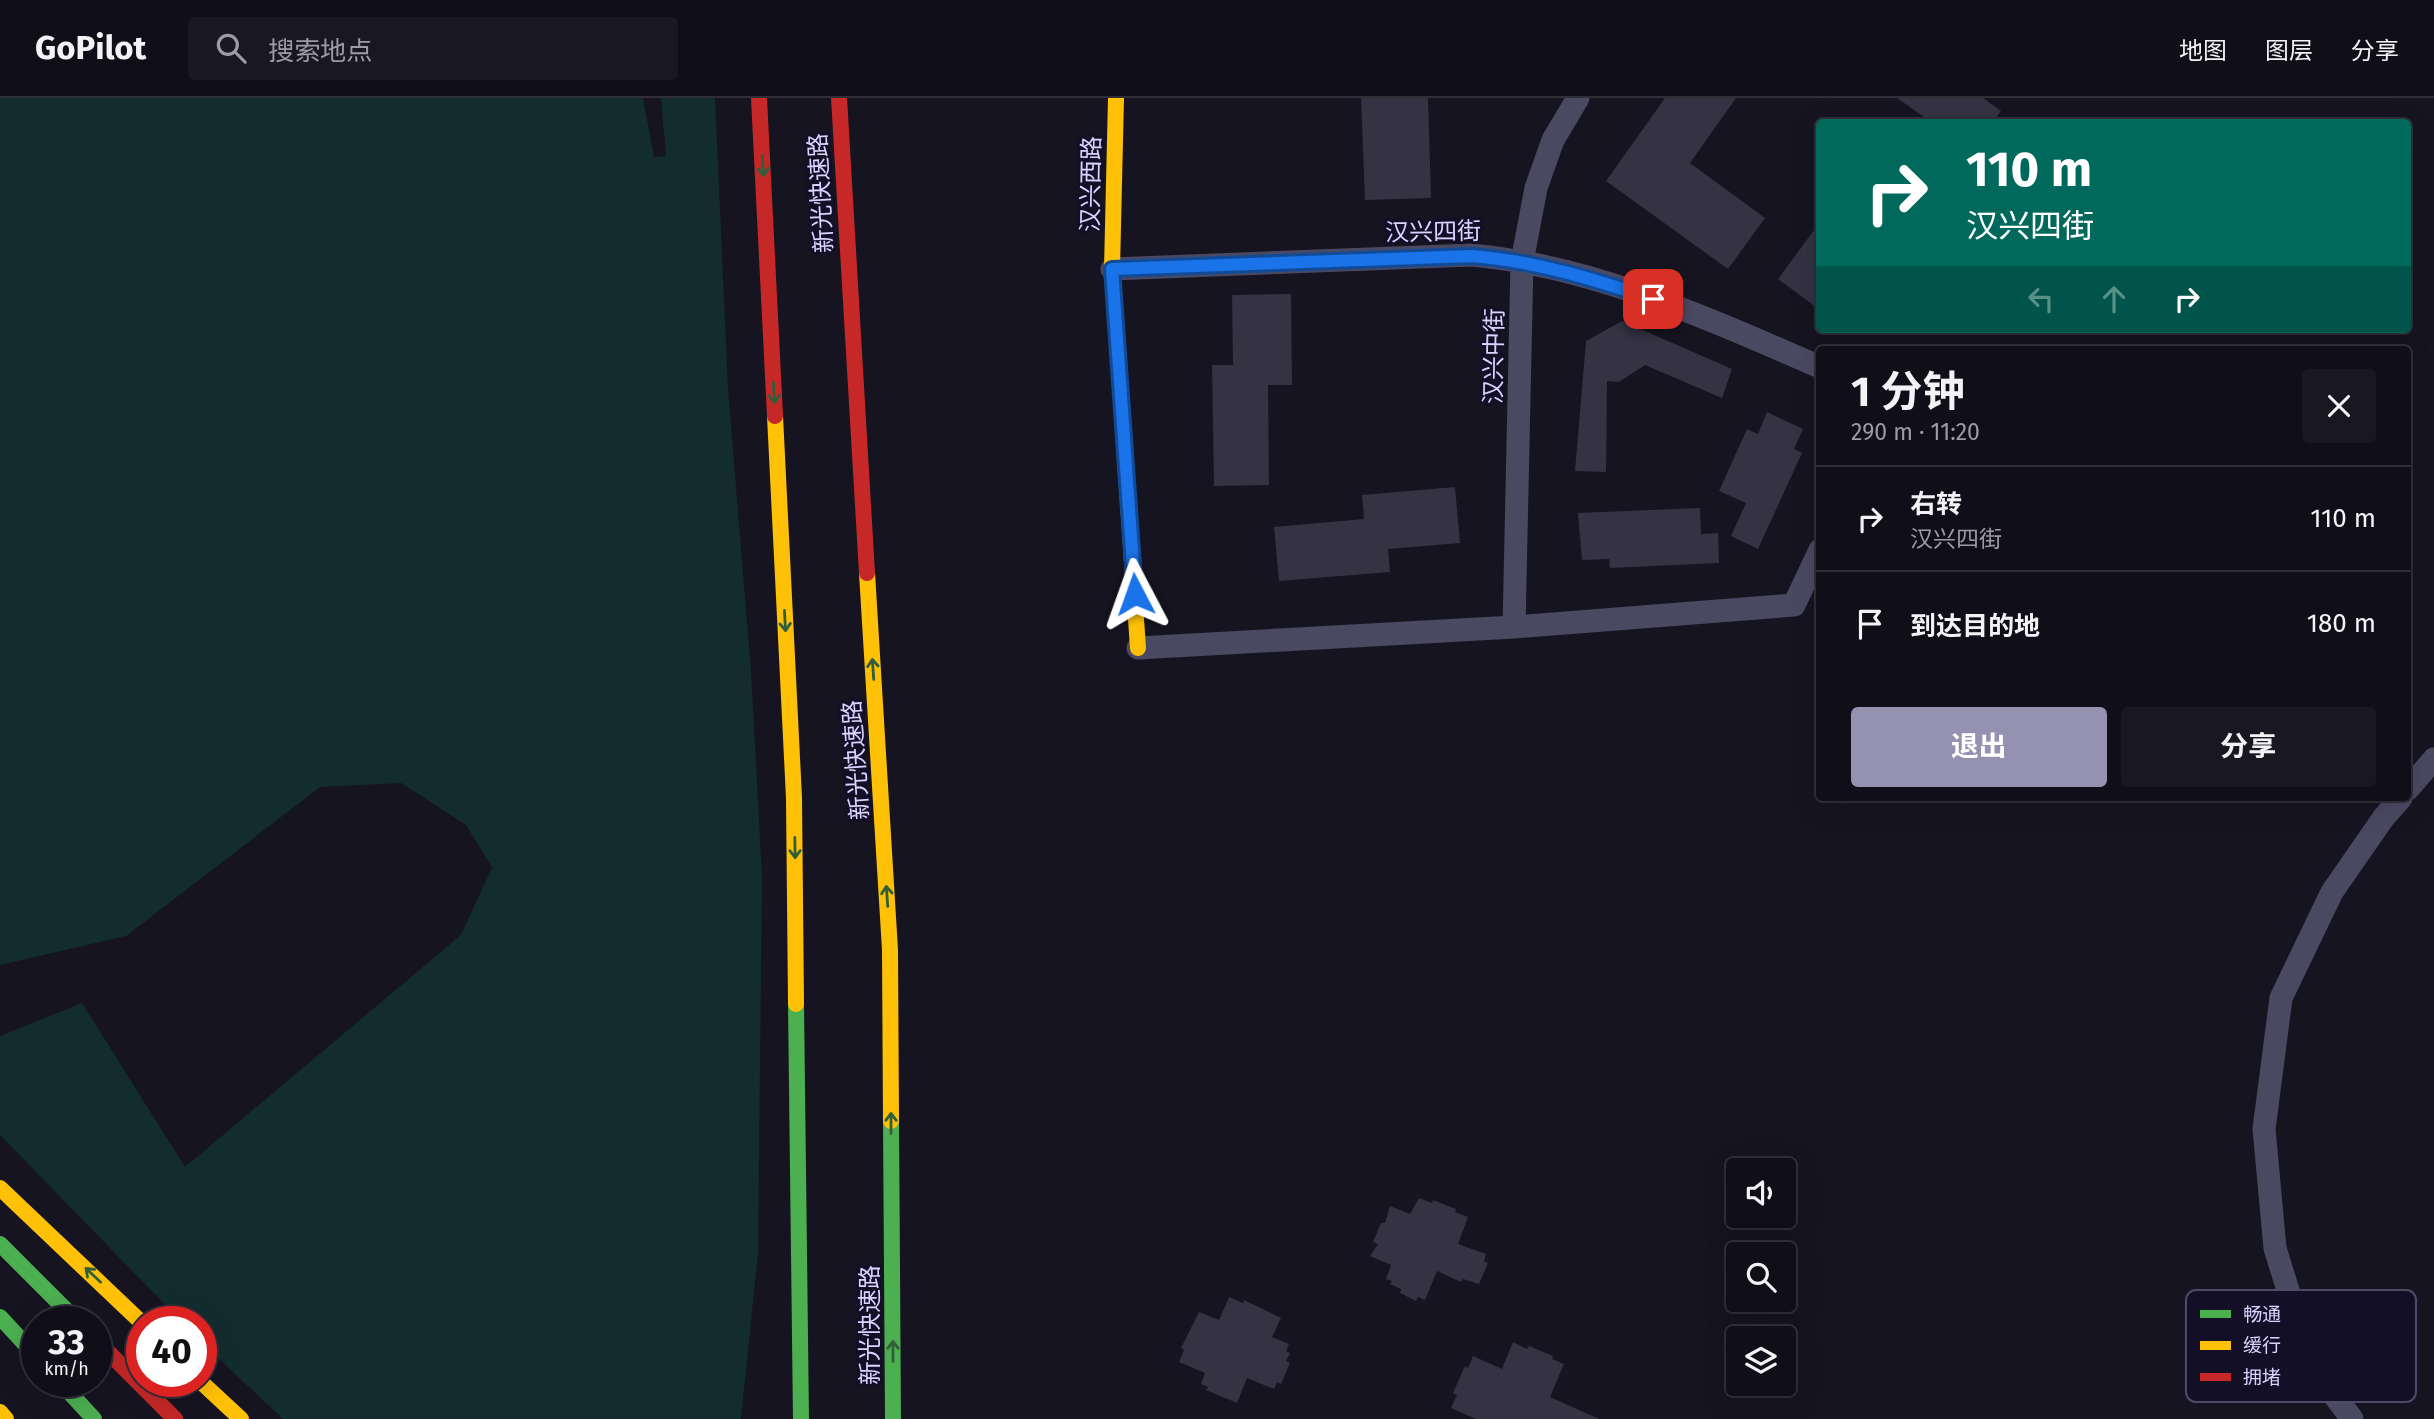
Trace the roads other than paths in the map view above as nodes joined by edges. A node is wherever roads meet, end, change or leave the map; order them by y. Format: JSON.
{"nodes":[{"id":1,"x":759,"y":98,"type":"edge"},
{"id":2,"x":839,"y":98,"type":"edge"},
{"id":3,"x":1116,"y":98,"type":"edge"},
{"id":4,"x":1578,"y":98,"type":"edge"},
{"id":5,"x":1522,"y":262,"type":"junction"},
{"id":6,"x":1112,"y":269,"type":"junction"},
{"id":7,"x":1816,"y":365,"type":"edge"},
{"id":8,"x":1816,"y":558,"type":"edge"},
{"id":9,"x":1514,"y":626,"type":"junction"},
{"id":10,"x":1138,"y":648,"type":"joint"},
{"id":11,"x":2434,"y":759,"type":"edge"},
{"id":12,"x":2411,"y":786,"type":"edge"},
{"id":13,"x":2398,"y":801,"type":"edge"},
{"id":14,"x":0,"y":1188,"type":"edge"},
{"id":15,"x":0,"y":1244,"type":"edge"},
{"id":16,"x":2288,"y":1290,"type":"edge"},
{"id":17,"x":62,"y":1306,"type":"edge"},
{"id":18,"x":126,"y":1308,"type":"edge"},
{"id":19,"x":0,"y":1317,"type":"edge"},
{"id":20,"x":21,"y":1340,"type":"edge"},
{"id":21,"x":112,"y":1356,"type":"edge"},
{"id":22,"x":801,"y":1378,"type":"junction"},
{"id":23,"x":74,"y":1397,"type":"edge"},
{"id":24,"x":217,"y":1397,"type":"edge"},
{"id":25,"x":2338,"y":1402,"type":"edge"},
{"id":26,"x":785,"y":1409,"type":"dead end"},
{"id":27,"x":0,"y":1412,"type":"edge"},
{"id":28,"x":6,"y":1419,"type":"edge"},
{"id":29,"x":94,"y":1419,"type":"edge"},
{"id":30,"x":175,"y":1419,"type":"edge"},
{"id":31,"x":241,"y":1419,"type":"edge"},
{"id":32,"x":801,"y":1419,"type":"edge"},
{"id":33,"x":893,"y":1419,"type":"edge"},
{"id":34,"x":2351,"y":1419,"type":"edge"}],
"edges":[{"from":1,"to":22,"type":"main road","one_way":true},
{"from":33,"to":2,"type":"main road","name":"新光快速路","one_way":true},
{"from":3,"to":6,"type":"main road","name":"汉兴西路"},
{"from":4,"to":5,"type":"street","name":"汉兴中街"},
{"from":5,"to":6,"type":"street","name":"汉兴四街"},
{"from":5,"to":7,"type":"street","name":"汉兴四街"},
{"from":5,"to":9,"type":"street","name":"汉兴中街"},
{"from":6,"to":10,"type":"main road","name":"汉兴西路"},
{"from":8,"to":9,"type":"street"},
{"from":9,"to":10,"type":"street"},
{"from":11,"to":12,"type":"street"},
{"from":13,"to":16,"type":"street"},
{"from":18,"to":14,"type":"main road","one_way":true},
{"from":15,"to":17,"type":"main road"},
{"from":19,"to":20,"type":"main road"},
{"from":21,"to":30,"type":"main road"},
{"from":22,"to":26,"type":"main road"},
{"from":22,"to":32,"type":"main road"},
{"from":23,"to":29,"type":"main road"},
{"from":24,"to":31,"type":"main road"},
{"from":25,"to":34,"type":"street"},
{"from":27,"to":28,"type":"main road"}]}
